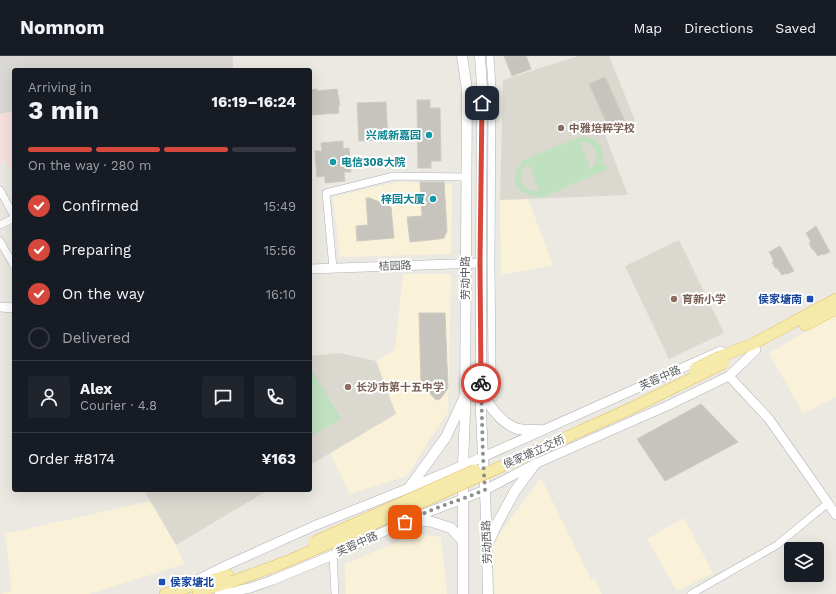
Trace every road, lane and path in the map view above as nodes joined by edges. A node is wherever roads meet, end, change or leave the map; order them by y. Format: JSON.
{"nodes":[{"id":1,"x":462,"y":56,"type":"edge"},
{"id":2,"x":480,"y":56,"type":"edge"},
{"id":3,"x":490,"y":56,"type":"edge"},
{"id":4,"x":466,"y":177,"type":"junction"},
{"id":5,"x":0,"y":190,"type":"edge"},
{"id":6,"x":12,"y":213,"type":"edge"},
{"id":7,"x":12,"y":218,"type":"edge"},
{"id":8,"x":0,"y":225,"type":"edge"},
{"id":9,"x":0,"y":241,"type":"edge"},
{"id":10,"x":12,"y":262,"type":"edge"},
{"id":11,"x":465,"y":263,"type":"junction"},
{"id":12,"x":480,"y":263,"type":"junction"},
{"id":13,"x":333,"y":268,"type":"junction"},
{"id":14,"x":312,"y":269,"type":"edge"},
{"id":15,"x":836,"y":299,"type":"edge"},
{"id":16,"x":0,"y":307,"type":"edge"},
{"id":17,"x":12,"y":308,"type":"edge"},
{"id":18,"x":836,"y":309,"type":"edge"},
{"id":19,"x":754,"y":347,"type":"junction"},
{"id":20,"x":492,"y":370,"type":"dead end"},
{"id":21,"x":729,"y":376,"type":"junction"},
{"id":22,"x":481,"y":391,"type":"junction"},
{"id":23,"x":465,"y":394,"type":"junction"},
{"id":24,"x":540,"y":430,"type":"junction"},
{"id":25,"x":483,"y":457,"type":"junction"},
{"id":26,"x":535,"y":464,"type":"junction"},
{"id":27,"x":463,"y":465,"type":"junction"},
{"id":28,"x":409,"y":488,"type":"junction"},
{"id":29,"x":485,"y":490,"type":"junction"},
{"id":30,"x":463,"y":499,"type":"junction"},
{"id":31,"x":828,"y":503,"type":"junction"},
{"id":32,"x":836,"y":515,"type":"edge"},
{"id":33,"x":405,"y":522,"type":"junction"},
{"id":34,"x":462,"y":541,"type":"junction"},
{"id":35,"x":487,"y":546,"type":"junction"},
{"id":36,"x":333,"y":555,"type":"junction"},
{"id":37,"x":229,"y":578,"type":"junction"},
{"id":38,"x":250,"y":588,"type":"junction"},
{"id":39,"x":169,"y":593,"type":"edge"},
{"id":40,"x":198,"y":594,"type":"edge"},
{"id":41,"x":219,"y":594,"type":"edge"},
{"id":42,"x":238,"y":594,"type":"edge"},
{"id":43,"x":335,"y":594,"type":"edge"},
{"id":44,"x":463,"y":594,"type":"edge"},
{"id":45,"x":488,"y":594,"type":"edge"},
{"id":46,"x":691,"y":594,"type":"edge"}],
"edges":[{"from":1,"to":4,"type":"main road","name":"劳动中路"},
{"from":2,"to":12,"type":"main road","name":"劳动中路"},
{"from":3,"to":20,"type":"street"},
{"from":4,"to":11,"type":"main road","name":"劳动中路"},
{"from":4,"to":13,"type":"street"},
{"from":5,"to":6,"type":"street"},
{"from":7,"to":8,"type":"street"},
{"from":9,"to":10,"type":"street"},
{"from":11,"to":12,"type":"street","name":"桔园路"},
{"from":11,"to":13,"type":"street","name":"桔园路"},
{"from":11,"to":23,"type":"main road","name":"劳动中路"},
{"from":12,"to":22,"type":"main road","name":"劳动中路"},
{"from":13,"to":14,"type":"street","name":"桔园路"},
{"from":15,"to":19,"type":"main road","name":"芙蓉中路"},
{"from":16,"to":17,"type":"street"},
{"from":18,"to":19,"type":"main road","name":"芙蓉中路"},
{"from":19,"to":21,"type":"street","name":"芙蓉中路"},
{"from":19,"to":24,"type":"street","name":"芙蓉中路"},
{"from":19,"to":37,"type":"main road","name":"侯家塘立交桥","bridge":true},
{"from":21,"to":26,"type":"street","name":"芙蓉中路"},
{"from":21,"to":31,"type":"street"},
{"from":22,"to":24,"type":"main road"},
{"from":22,"to":25,"type":"main road","name":"劳动中路"},
{"from":23,"to":27,"type":"main road","name":"劳动中路"},
{"from":23,"to":28,"type":"main road"},
{"from":24,"to":25,"type":"street","name":"芙蓉中路"},
{"from":25,"to":27,"type":"street","name":"芙蓉中路"},
{"from":25,"to":29,"type":"main road","name":"劳动中路"},
{"from":26,"to":29,"type":"street","name":"芙蓉中路"},
{"from":26,"to":35,"type":"main road"},
{"from":27,"to":28,"type":"street"},
{"from":27,"to":30,"type":"main road","name":"劳动中路"},
{"from":28,"to":39,"type":"street"},
{"from":29,"to":30,"type":"street","name":"芙蓉中路"},
{"from":29,"to":35,"type":"main road","name":"劳动西路"},
{"from":30,"to":33,"type":"street","name":"芙蓉中路"},
{"from":30,"to":34,"type":"main road"},
{"from":31,"to":32,"type":"street"},
{"from":31,"to":46,"type":"street"},
{"from":33,"to":34,"type":"main road"},
{"from":33,"to":36,"type":"street","name":"芙蓉中路"},
{"from":34,"to":44,"type":"main road"},
{"from":35,"to":45,"type":"main road","name":"劳动西路"},
{"from":36,"to":38,"type":"street","name":"芙蓉中路"},
{"from":36,"to":43,"type":"street"},
{"from":37,"to":39,"type":"main road"},
{"from":37,"to":40,"type":"main road"},
{"from":38,"to":41,"type":"street","name":"芙蓉中路"},
{"from":38,"to":42,"type":"street"}]}
